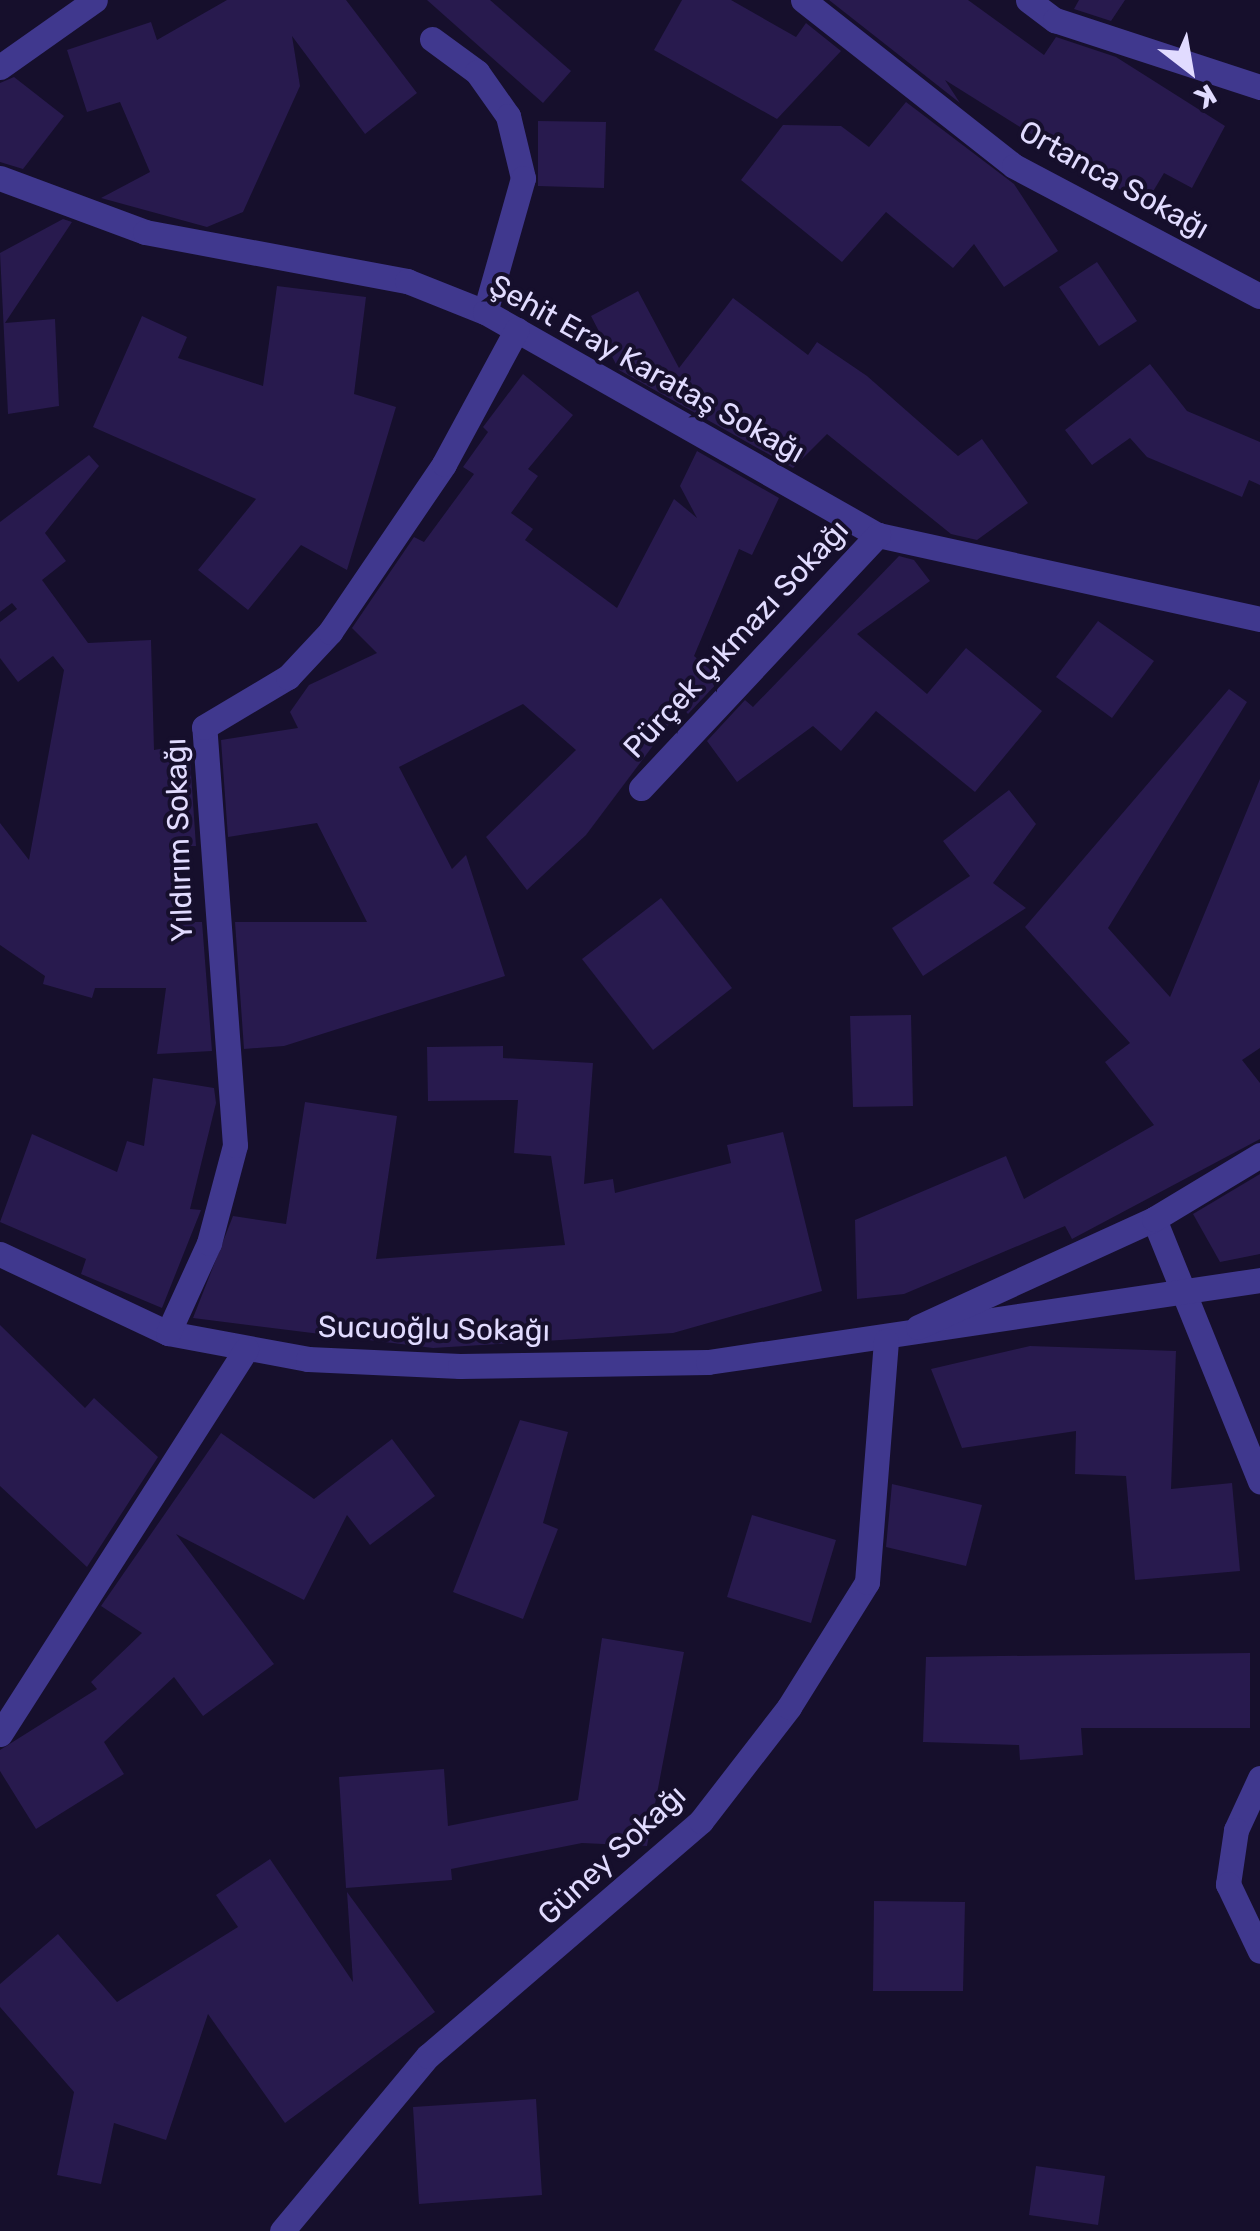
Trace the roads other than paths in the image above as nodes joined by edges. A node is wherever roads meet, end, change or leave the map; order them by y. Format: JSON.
{"nodes":[{"id":1,"x":95,"y":0,"type":"edge"},
{"id":2,"x":803,"y":0,"type":"edge"},
{"id":3,"x":1028,"y":0,"type":"edge"},
{"id":4,"x":432,"y":39,"type":"dead end"},
{"id":5,"x":0,"y":67,"type":"edge"},
{"id":6,"x":1260,"y":87,"type":"edge"},
{"id":7,"x":0,"y":178,"type":"edge"},
{"id":8,"x":1260,"y":296,"type":"edge"},
{"id":9,"x":485,"y":312,"type":"junction"},
{"id":10,"x":517,"y":329,"type":"junction"},
{"id":11,"x":878,"y":535,"type":"junction"},
{"id":12,"x":1260,"y":619,"type":"edge"},
{"id":13,"x":641,"y":788,"type":"dead end"},
{"id":14,"x":1260,"y":1155,"type":"edge"},
{"id":15,"x":1154,"y":1219,"type":"junction"},
{"id":16,"x":0,"y":1254,"type":"edge"},
{"id":17,"x":1260,"y":1280,"type":"edge"},
{"id":18,"x":1185,"y":1290,"type":"junction"},
{"id":19,"x":168,"y":1333,"type":"junction"},
{"id":20,"x":886,"y":1341,"type":"junction"},
{"id":21,"x":246,"y":1349,"type":"junction"},
{"id":22,"x":1260,"y":1481,"type":"edge"},
{"id":23,"x":0,"y":1734,"type":"edge"},
{"id":24,"x":1260,"y":1778,"type":"edge"},
{"id":25,"x":1260,"y":1952,"type":"edge"},
{"id":26,"x":282,"y":2231,"type":"edge"}],
"edges":[{"from":1,"to":5,"type":"street"},
{"from":2,"to":8,"type":"street","name":"Ortanca Sokağı"},
{"from":3,"to":6,"type":"street"},
{"from":4,"to":9,"type":"street"},
{"from":7,"to":9,"type":"street","name":"Şehit Eray Karataş Sokağı"},
{"from":9,"to":10,"type":"street","name":"Şehit Eray Karataş Sokağı"},
{"from":10,"to":11,"type":"street","name":"Şehit Eray Karataş Sokağı"},
{"from":10,"to":19,"type":"street","name":"Yıldırım Sokağı"},
{"from":11,"to":12,"type":"street","name":"Şehit Eray Karataş Sokağı"},
{"from":11,"to":13,"type":"street","name":"Pürçek Çıkmazı Sokağı"},
{"from":14,"to":15,"type":"street","name":"Sucuoğlu Sokağı"},
{"from":15,"to":18,"type":"street"},
{"from":15,"to":20,"type":"street","name":"Sucuoğlu Sokağı"},
{"from":16,"to":19,"type":"street","name":"Sucuoğlu Sokağı"},
{"from":17,"to":18,"type":"street","name":"Sucuoğlu Sokağı"},
{"from":18,"to":20,"type":"street","name":"Sucuoğlu Sokağı"},
{"from":18,"to":22,"type":"street"},
{"from":19,"to":21,"type":"street","name":"Sucuoğlu Sokağı"},
{"from":20,"to":21,"type":"street","name":"Sucuoğlu Sokağı"},
{"from":20,"to":26,"type":"street","name":"Güney Sokağı"},
{"from":21,"to":23,"type":"street"},
{"from":24,"to":25,"type":"street"}]}
